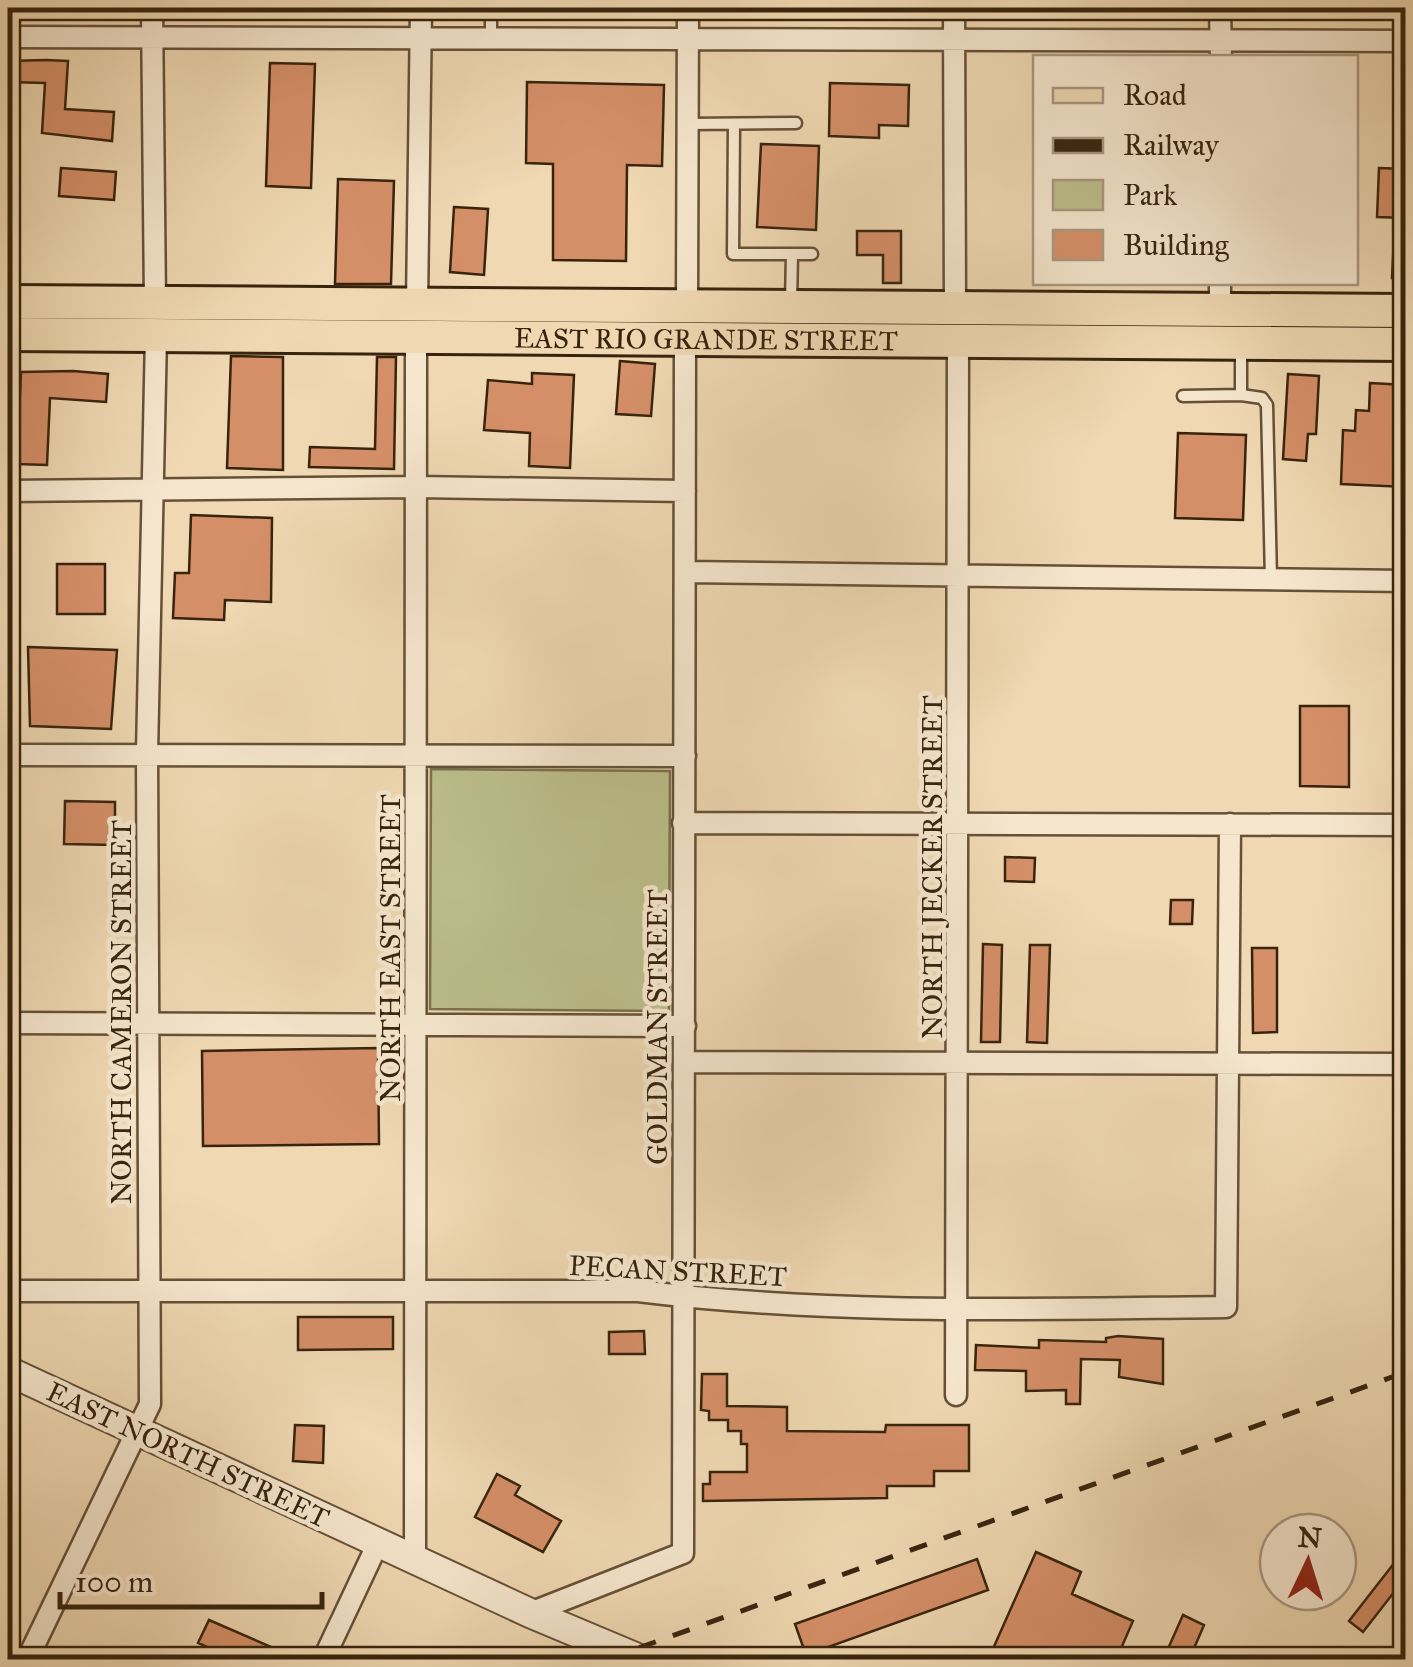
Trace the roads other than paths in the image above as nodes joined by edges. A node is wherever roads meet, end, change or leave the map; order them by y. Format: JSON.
{"nodes":[{"id":1,"x":152,"y":8,"type":"edge"},
{"id":2,"x":421,"y":8,"type":"edge"},
{"id":3,"x":491,"y":8,"type":"edge"},
{"id":4,"x":688,"y":8,"type":"edge"},
{"id":5,"x":954,"y":8,"type":"edge"},
{"id":6,"x":1220,"y":8,"type":"edge"},
{"id":7,"x":152,"y":36,"type":"junction"},
{"id":8,"x":8,"y":37,"type":"edge"},
{"id":9,"x":421,"y":40,"type":"junction"},
{"id":10,"x":491,"y":40,"type":"junction"},
{"id":11,"x":688,"y":40,"type":"junction"},
{"id":12,"x":954,"y":40,"type":"junction"},
{"id":13,"x":1406,"y":41,"type":"edge"},
{"id":14,"x":1221,"y":50,"type":"edge"},
{"id":15,"x":688,"y":124,"type":"junction"},
{"id":16,"x":734,"y":124,"type":"junction"},
{"id":17,"x":796,"y":124,"type":"dead end"},
{"id":18,"x":792,"y":254,"type":"junction"},
{"id":19,"x":812,"y":254,"type":"dead end"},
{"id":20,"x":1220,"y":296,"type":"edge"},
{"id":21,"x":8,"y":302,"type":"edge"},
{"id":22,"x":776,"y":306,"type":"junction"},
{"id":23,"x":1406,"y":311,"type":"edge"},
{"id":24,"x":156,"y":319,"type":"junction"},
{"id":25,"x":416,"y":320,"type":"junction"},
{"id":26,"x":686,"y":321,"type":"junction"},
{"id":27,"x":957,"y":323,"type":"junction"},
{"id":28,"x":8,"y":334,"type":"edge"},
{"id":29,"x":1241,"y":342,"type":"junction"},
{"id":30,"x":1406,"y":344,"type":"edge"},
{"id":31,"x":1241,"y":394,"type":"junction"},
{"id":32,"x":1182,"y":396,"type":"dead end"},
{"id":33,"x":418,"y":487,"type":"junction"},
{"id":34,"x":8,"y":491,"type":"edge"},
{"id":35,"x":152,"y":491,"type":"junction"},
{"id":36,"x":685,"y":491,"type":"junction"},
{"id":37,"x":685,"y":572,"type":"junction"},
{"id":38,"x":960,"y":576,"type":"junction"},
{"id":39,"x":1270,"y":580,"type":"junction"},
{"id":40,"x":1406,"y":582,"type":"edge"},
{"id":41,"x":147,"y":752,"type":"junction"},
{"id":42,"x":8,"y":755,"type":"edge"},
{"id":43,"x":418,"y":756,"type":"junction"},
{"id":44,"x":685,"y":756,"type":"junction"},
{"id":45,"x":683,"y":822,"type":"junction"},
{"id":46,"x":960,"y":822,"type":"junction"},
{"id":47,"x":1230,"y":824,"type":"junction"},
{"id":48,"x":1406,"y":825,"type":"edge"},
{"id":49,"x":147,"y":1022,"type":"junction"},
{"id":50,"x":416,"y":1022,"type":"junction"},
{"id":51,"x":8,"y":1023,"type":"edge"},
{"id":52,"x":685,"y":1026,"type":"junction"},
{"id":53,"x":685,"y":1062,"type":"junction"},
{"id":54,"x":958,"y":1062,"type":"junction"},
{"id":55,"x":1228,"y":1063,"type":"junction"},
{"id":56,"x":1406,"y":1064,"type":"edge"},
{"id":57,"x":8,"y":1292,"type":"edge"},
{"id":58,"x":150,"y":1292,"type":"junction"},
{"id":59,"x":418,"y":1294,"type":"junction"},
{"id":60,"x":687,"y":1297,"type":"junction"},
{"id":61,"x":958,"y":1310,"type":"junction"},
{"id":62,"x":8,"y":1372,"type":"edge"},
{"id":63,"x":956,"y":1395,"type":"dead end"},
{"id":64,"x":134,"y":1431,"type":"junction"},
{"id":65,"x":378,"y":1543,"type":"junction"},
{"id":66,"x":415,"y":1560,"type":"junction"},
{"id":67,"x":530,"y":1613,"type":"junction"},
{"id":68,"x":26,"y":1660,"type":"edge"},
{"id":69,"x":323,"y":1660,"type":"edge"},
{"id":70,"x":642,"y":1660,"type":"edge"}],
"edges":[{"from":1,"to":7,"type":"street","name":"NORTH CAMERON STREET"},
{"from":2,"to":9,"type":"street","name":"NORTH EAST STREET"},
{"from":3,"to":10,"type":"lane"},
{"from":4,"to":11,"type":"street","name":"GOLDMAN STREET"},
{"from":5,"to":12,"type":"street","name":"NORTH JECKER STREET"},
{"from":6,"to":14,"type":"street"},
{"from":7,"to":8,"type":"street"},
{"from":7,"to":9,"type":"street"},
{"from":7,"to":24,"type":"street","name":"NORTH CAMERON STREET"},
{"from":9,"to":10,"type":"street"},
{"from":9,"to":25,"type":"street","name":"NORTH EAST STREET"},
{"from":10,"to":11,"type":"street"},
{"from":11,"to":12,"type":"street"},
{"from":11,"to":15,"type":"street","name":"GOLDMAN STREET"},
{"from":12,"to":14,"type":"street"},
{"from":12,"to":27,"type":"street","name":"NORTH JECKER STREET"},
{"from":13,"to":14,"type":"street"},
{"from":15,"to":16,"type":"lane"},
{"from":15,"to":26,"type":"street","name":"GOLDMAN STREET"},
{"from":16,"to":17,"type":"lane"},
{"from":16,"to":18,"type":"lane"},
{"from":18,"to":19,"type":"lane"},
{"from":18,"to":22,"type":"lane"},
{"from":20,"to":23,"type":"main road","name":"EAST RIO GRANDE STREET"},
{"from":20,"to":27,"type":"main road","name":"EAST RIO GRANDE STREET"},
{"from":21,"to":24,"type":"main road","name":"EAST RIO GRANDE STREET"},
{"from":22,"to":26,"type":"main road","name":"EAST RIO GRANDE STREET"},
{"from":22,"to":27,"type":"main road","name":"EAST RIO GRANDE STREET"},
{"from":24,"to":25,"type":"main road","name":"EAST RIO GRANDE STREET"},
{"from":24,"to":28,"type":"main road","name":"EAST RIO GRANDE STREET"},
{"from":24,"to":35,"type":"street","name":"NORTH CAMERON STREET"},
{"from":25,"to":26,"type":"main road","name":"EAST RIO GRANDE STREET"},
{"from":25,"to":26,"type":"main road","name":"EAST RIO GRANDE STREET"},
{"from":25,"to":33,"type":"street","name":"NORTH EAST STREET"},
{"from":26,"to":27,"type":"main road","name":"EAST RIO GRANDE STREET"},
{"from":26,"to":36,"type":"street","name":"GOLDMAN STREET"},
{"from":27,"to":29,"type":"main road","name":"EAST RIO GRANDE STREET"},
{"from":27,"to":38,"type":"street","name":"NORTH JECKER STREET"},
{"from":29,"to":30,"type":"main road","name":"EAST RIO GRANDE STREET"},
{"from":29,"to":31,"type":"lane"},
{"from":31,"to":32,"type":"lane"},
{"from":31,"to":39,"type":"lane"},
{"from":33,"to":35,"type":"street"},
{"from":33,"to":36,"type":"street"},
{"from":33,"to":43,"type":"street","name":"NORTH EAST STREET"},
{"from":34,"to":35,"type":"street"},
{"from":35,"to":41,"type":"street","name":"NORTH CAMERON STREET"},
{"from":36,"to":37,"type":"street","name":"GOLDMAN STREET"},
{"from":37,"to":38,"type":"street"},
{"from":37,"to":44,"type":"street","name":"GOLDMAN STREET"},
{"from":38,"to":39,"type":"street"},
{"from":38,"to":46,"type":"street","name":"NORTH JECKER STREET"},
{"from":39,"to":40,"type":"street"},
{"from":41,"to":42,"type":"street"},
{"from":41,"to":43,"type":"street"},
{"from":41,"to":49,"type":"street","name":"NORTH CAMERON STREET"},
{"from":43,"to":44,"type":"street"},
{"from":43,"to":50,"type":"street","name":"NORTH EAST STREET"},
{"from":44,"to":45,"type":"street","name":"GOLDMAN STREET"},
{"from":45,"to":46,"type":"street"},
{"from":45,"to":52,"type":"street","name":"GOLDMAN STREET"},
{"from":46,"to":47,"type":"street"},
{"from":46,"to":54,"type":"street","name":"NORTH JECKER STREET"},
{"from":47,"to":48,"type":"street"},
{"from":47,"to":55,"type":"street"},
{"from":49,"to":50,"type":"street"},
{"from":49,"to":51,"type":"street"},
{"from":49,"to":58,"type":"street","name":"NORTH CAMERON STREET"},
{"from":50,"to":52,"type":"street"},
{"from":50,"to":59,"type":"street","name":"NORTH EAST STREET"},
{"from":52,"to":53,"type":"street","name":"GOLDMAN STREET"},
{"from":53,"to":54,"type":"street"},
{"from":53,"to":60,"type":"street","name":"GOLDMAN STREET"},
{"from":54,"to":55,"type":"street"},
{"from":54,"to":61,"type":"street","name":"NORTH JECKER STREET"},
{"from":55,"to":56,"type":"street"},
{"from":55,"to":61,"type":"street","name":"PECAN STREET"},
{"from":57,"to":58,"type":"street","name":"PECAN STREET"},
{"from":58,"to":59,"type":"street","name":"PECAN STREET"},
{"from":58,"to":64,"type":"street","name":"NORTH CAMERON STREET"},
{"from":59,"to":60,"type":"street","name":"PECAN STREET"},
{"from":59,"to":66,"type":"street","name":"NORTH EAST STREET"},
{"from":60,"to":61,"type":"street","name":"PECAN STREET"},
{"from":60,"to":67,"type":"street","name":"GOLDMAN STREET"},
{"from":61,"to":63,"type":"street","name":"NORTH JECKER STREET"},
{"from":62,"to":64,"type":"street","name":"EAST NORTH STREET"},
{"from":64,"to":65,"type":"street","name":"EAST NORTH STREET"},
{"from":64,"to":68,"type":"street","name":"NORTH CAMERON STREET"},
{"from":65,"to":66,"type":"street","name":"EAST NORTH STREET"},
{"from":65,"to":69,"type":"street"},
{"from":66,"to":67,"type":"street","name":"EAST NORTH STREET"},
{"from":67,"to":70,"type":"street","name":"EAST NORTH STREET"}]}
